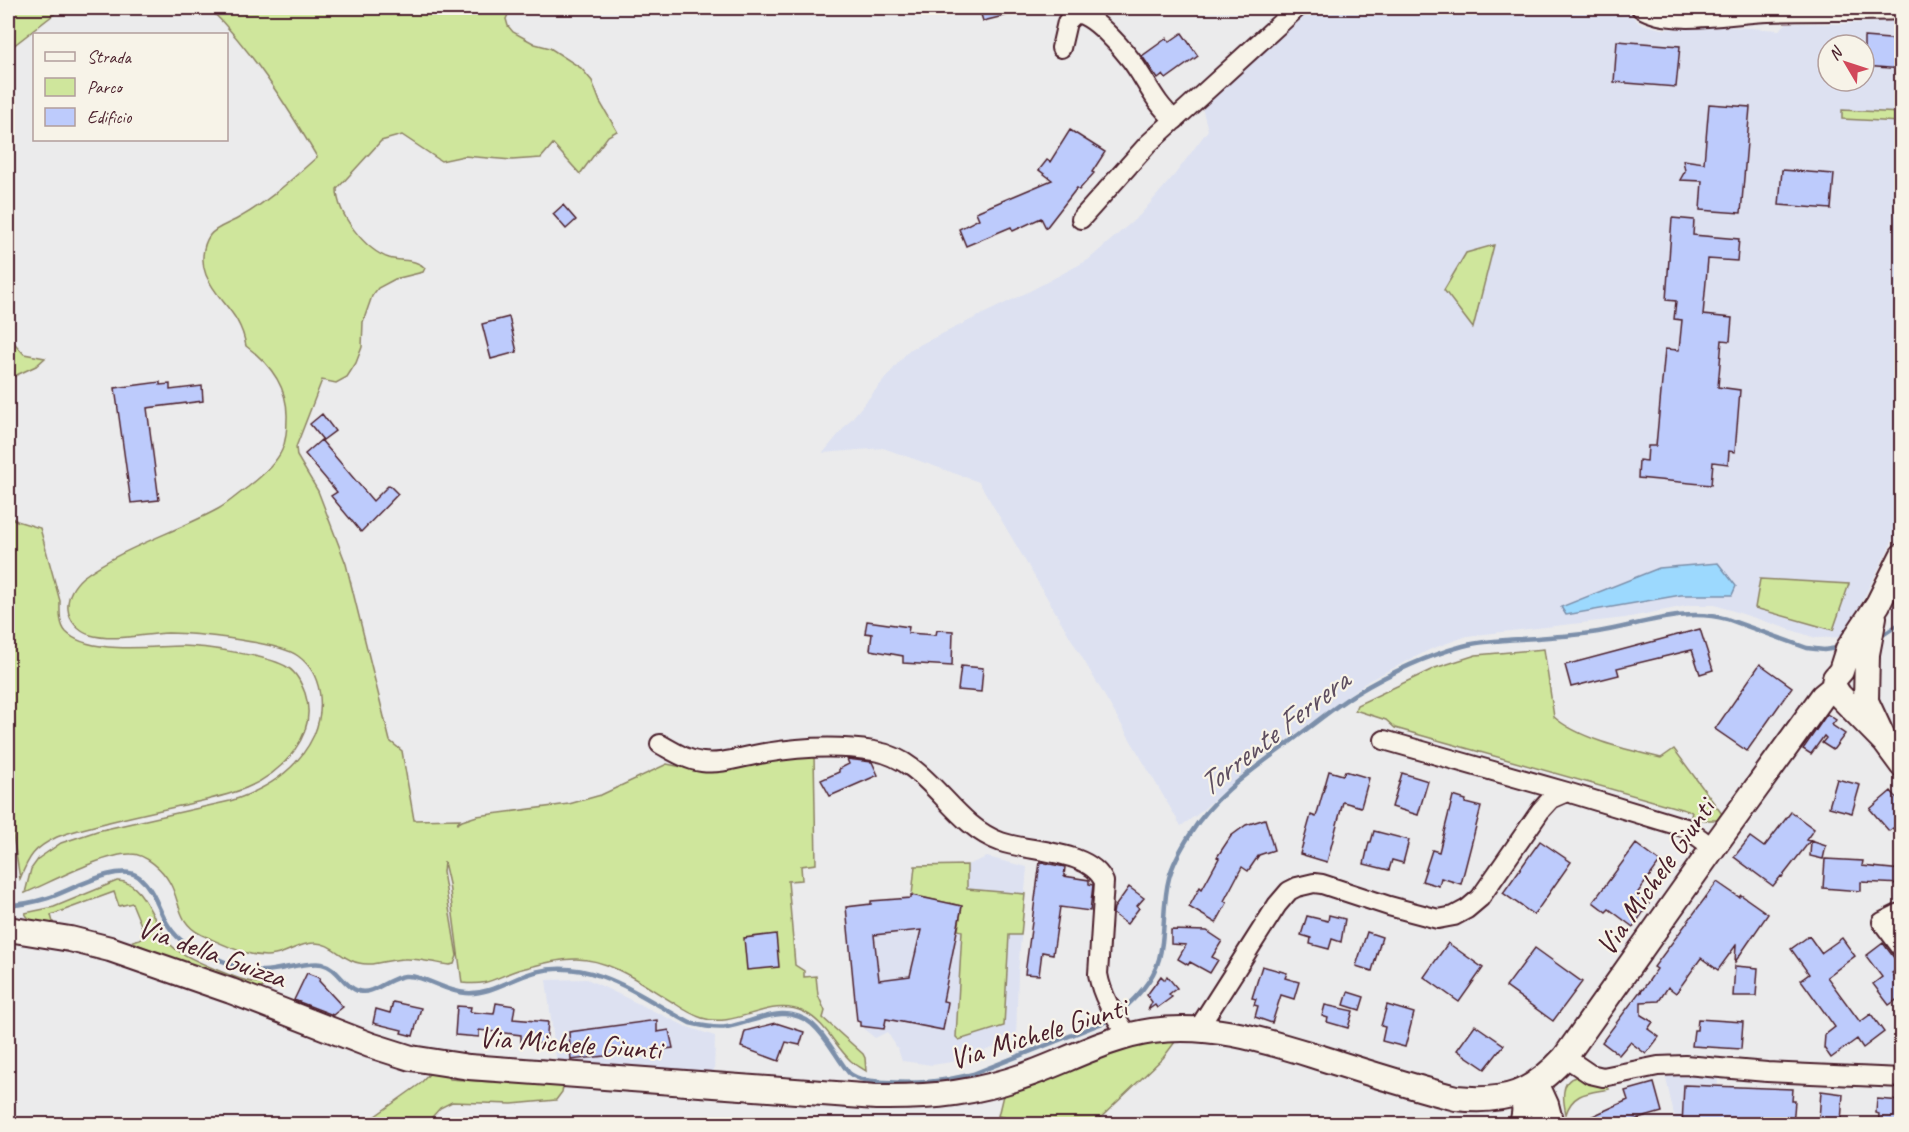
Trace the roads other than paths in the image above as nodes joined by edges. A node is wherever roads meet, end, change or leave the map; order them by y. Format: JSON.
{"nodes":[{"id":1,"x":1297,"y":8,"type":"edge"},
{"id":2,"x":1641,"y":8,"type":"edge"},
{"id":3,"x":1902,"y":10,"type":"edge"},
{"id":4,"x":1687,"y":12,"type":"edge"},
{"id":5,"x":1061,"y":48,"type":"dead end"},
{"id":6,"x":1175,"y":120,"type":"junction"},
{"id":7,"x":1081,"y":219,"type":"dead end"},
{"id":8,"x":1902,"y":556,"type":"edge"},
{"id":9,"x":1878,"y":604,"type":"junction"},
{"id":10,"x":1865,"y":683,"type":"junction"},
{"id":11,"x":1839,"y":685,"type":"junction"},
{"id":12,"x":1384,"y":740,"type":"dead end"},
{"id":13,"x":660,"y":744,"type":"dead end"},
{"id":14,"x":1895,"y":754,"type":"edge"},
{"id":15,"x":1567,"y":792,"type":"junction"},
{"id":16,"x":1713,"y":848,"type":"junction"},
{"id":17,"x":1902,"y":912,"type":"edge"},
{"id":18,"x":8,"y":929,"type":"edge"},
{"id":19,"x":1902,"y":949,"type":"edge"},
{"id":20,"x":1120,"y":1023,"type":"junction"},
{"id":21,"x":1198,"y":1029,"type":"junction"},
{"id":22,"x":390,"y":1052,"type":"joint"},
{"id":23,"x":1565,"y":1057,"type":"junction"},
{"id":24,"x":1902,"y":1078,"type":"edge"},
{"id":25,"x":1539,"y":1082,"type":"junction"},
{"id":26,"x":1517,"y":1094,"type":"junction"},
{"id":27,"x":1519,"y":1125,"type":"edge"},
{"id":28,"x":1553,"y":1125,"type":"edge"}],
"edges":[{"from":1,"to":6,"type":"street"},
{"from":2,"to":4,"type":"street"},
{"from":3,"to":4,"type":"street"},
{"from":5,"to":6,"type":"street"},
{"from":6,"to":7,"type":"street"},
{"from":8,"to":9,"type":"street"},
{"from":9,"to":10,"type":"street"},
{"from":9,"to":11,"type":"street"},
{"from":10,"to":11,"type":"street"},
{"from":10,"to":14,"type":"street"},
{"from":11,"to":14,"type":"street"},
{"from":11,"to":16,"type":"street","name":"Via Michele Giunti"},
{"from":12,"to":15,"type":"street"},
{"from":13,"to":20,"type":"street"},
{"from":15,"to":16,"type":"street"},
{"from":15,"to":21,"type":"street"},
{"from":16,"to":23,"type":"street","name":"Via Michele Giunti"},
{"from":17,"to":19,"type":"street"},
{"from":18,"to":22,"type":"street","name":"Via della Guizza"},
{"from":20,"to":21,"type":"street","name":"Via Michele Giunti"},
{"from":20,"to":22,"type":"street","name":"Via Michele Giunti"},
{"from":21,"to":26,"type":"street","name":"Via Michele Giunti"},
{"from":23,"to":24,"type":"street"},
{"from":23,"to":25,"type":"street","name":"Via Michele Giunti"},
{"from":25,"to":26,"type":"street","name":"Via Michele Giunti"},
{"from":25,"to":28,"type":"street"},
{"from":26,"to":27,"type":"street"},
{"from":26,"to":28,"type":"street"}]}
